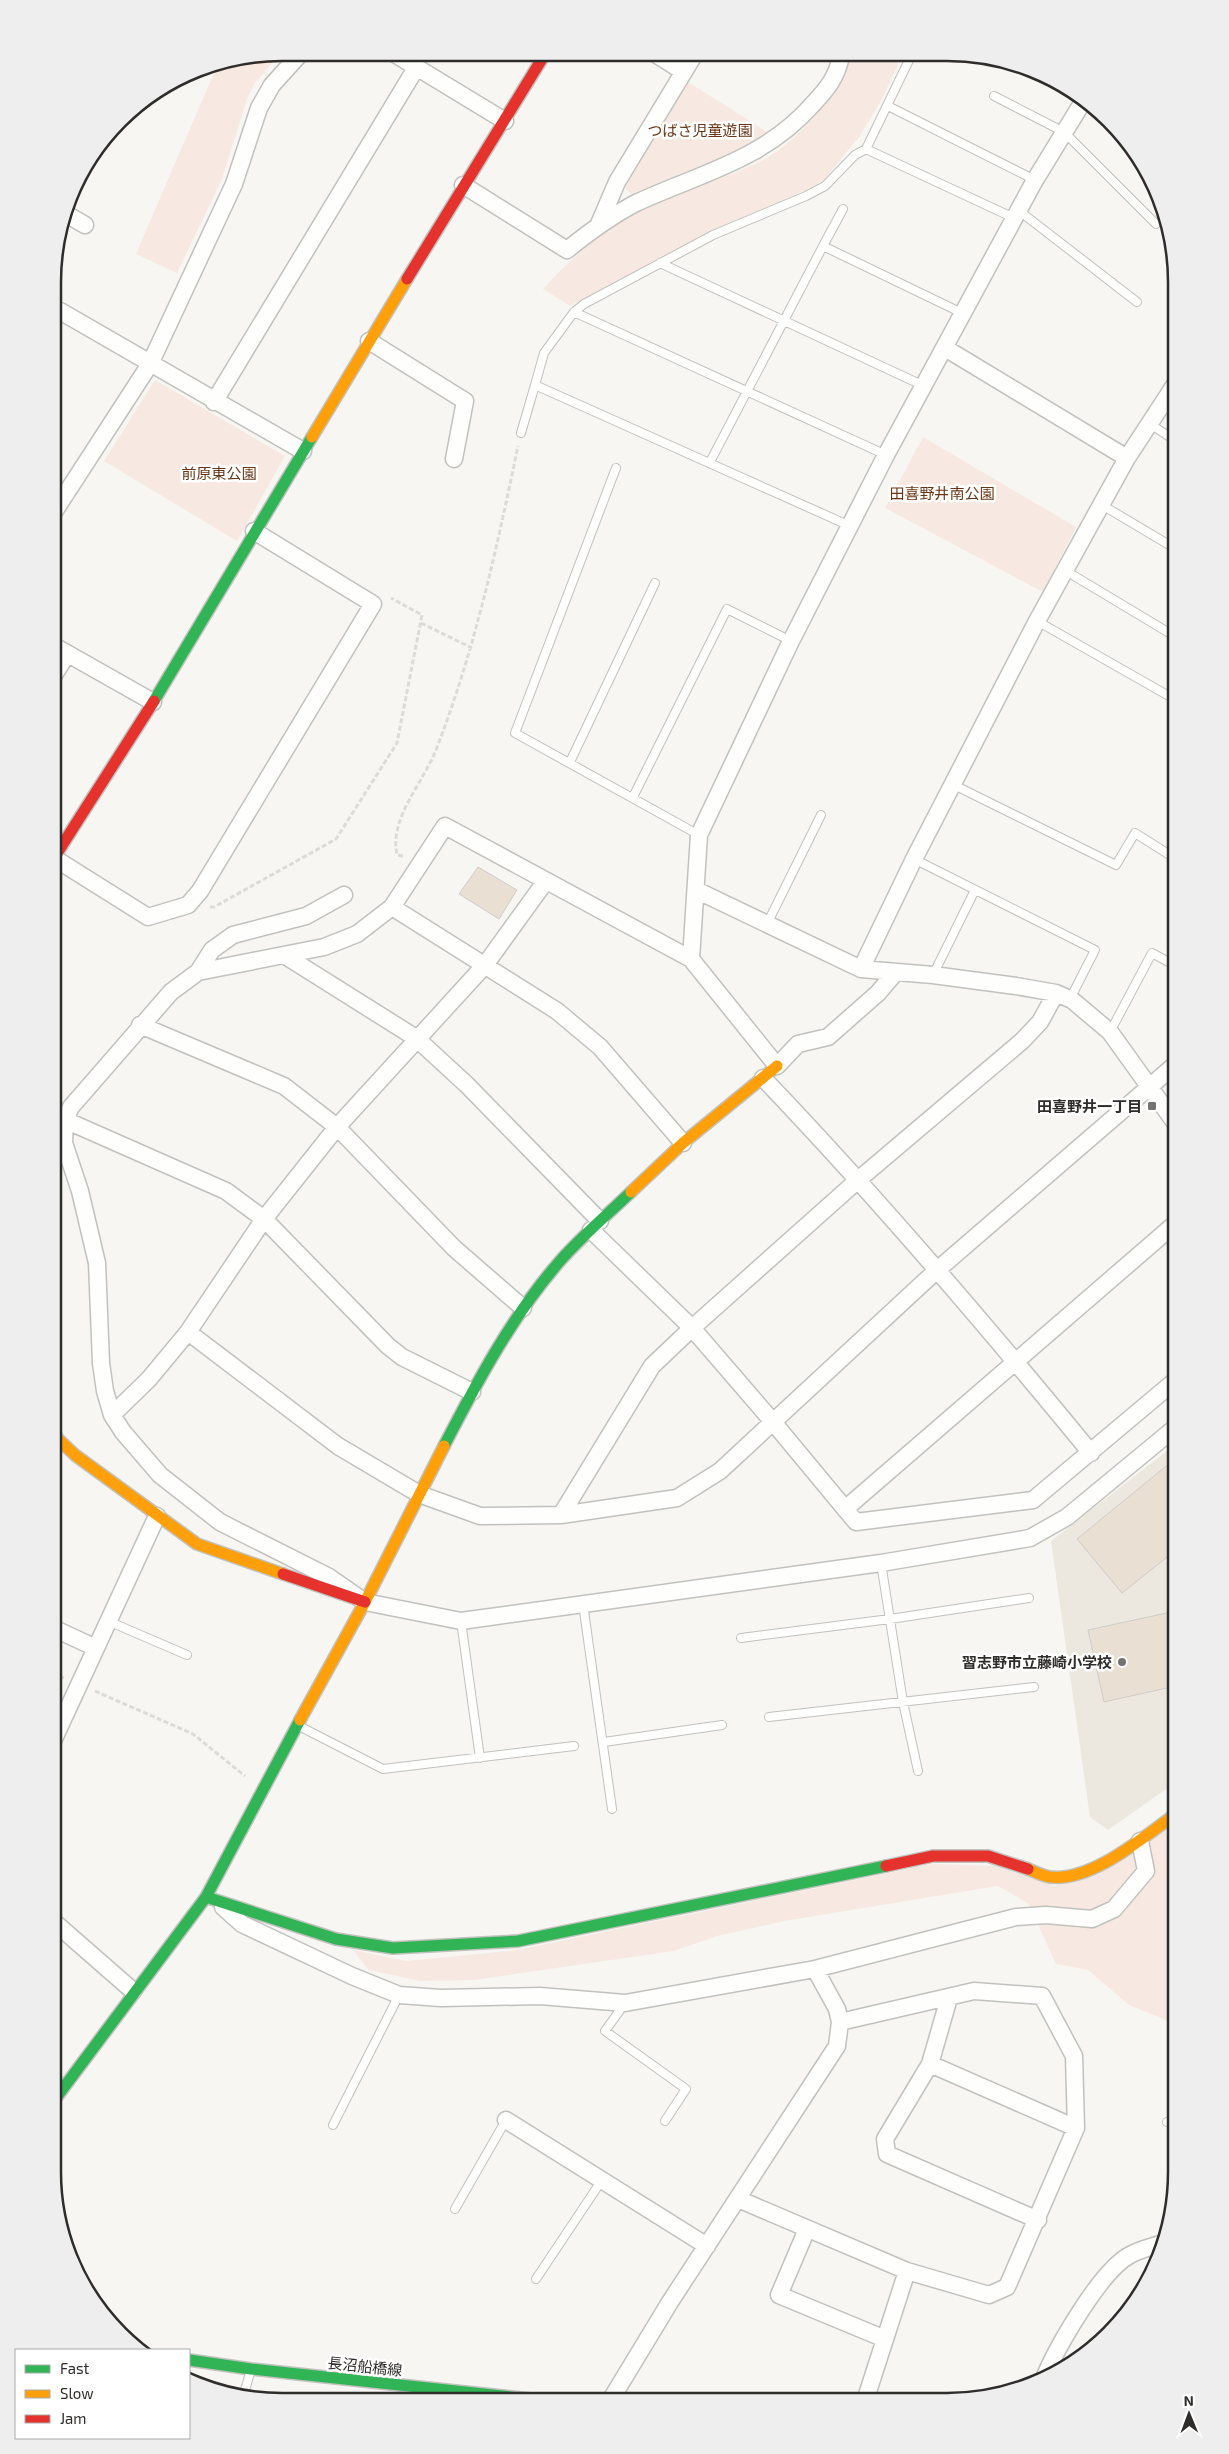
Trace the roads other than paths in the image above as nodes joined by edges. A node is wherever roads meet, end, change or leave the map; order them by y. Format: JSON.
{"nodes":[{"id":1,"x":294,"y":61,"type":"edge"},
{"id":2,"x":405,"y":61,"type":"edge"},
{"id":3,"x":541,"y":61,"type":"edge"},
{"id":4,"x":667,"y":61,"type":"edge"},
{"id":5,"x":690,"y":61,"type":"edge"},
{"id":6,"x":839,"y":61,"type":"edge"},
{"id":7,"x":909,"y":61,"type":"edge"},
{"id":8,"x":416,"y":68,"type":"junction"},
{"id":9,"x":684,"y":72,"type":"junction"},
{"id":10,"x":994,"y":96,"type":"dead end"},
{"id":11,"x":888,"y":106,"type":"junction"},
{"id":12,"x":1080,"y":106,"type":"edge"},
{"id":13,"x":505,"y":121,"type":"junction"},
{"id":14,"x":1064,"y":132,"type":"junction"},
{"id":15,"x":866,"y":149,"type":"junction"},
{"id":16,"x":1035,"y":180,"type":"junction"},
{"id":17,"x":463,"y":185,"type":"junction"},
{"id":18,"x":843,"y":209,"type":"dead end"},
{"id":19,"x":1016,"y":214,"type":"junction"},
{"id":20,"x":71,"y":217,"type":"edge"},
{"id":21,"x":85,"y":224,"type":"dead end"},
{"id":22,"x":599,"y":224,"type":"junction"},
{"id":23,"x":1156,"y":224,"type":"dead end"},
{"id":24,"x":823,"y":246,"type":"junction"},
{"id":25,"x":660,"y":263,"type":"junction"},
{"id":26,"x":1137,"y":302,"type":"dead end"},
{"id":27,"x":574,"y":312,"type":"junction"},
{"id":28,"x":962,"y":313,"type":"junction"},
{"id":29,"x":61,"y":317,"type":"edge"},
{"id":30,"x":783,"y":321,"type":"junction"},
{"id":31,"x":369,"y":341,"type":"junction"},
{"id":32,"x":945,"y":348,"type":"junction"},
{"id":33,"x":150,"y":364,"type":"junction"},
{"id":34,"x":535,"y":385,"type":"junction"},
{"id":35,"x":924,"y":386,"type":"junction"},
{"id":36,"x":746,"y":392,"type":"junction"},
{"id":37,"x":1168,"y":397,"type":"edge"},
{"id":38,"x":214,"y":402,"type":"junction"},
{"id":39,"x":1150,"y":424,"type":"junction"},
{"id":40,"x":521,"y":433,"type":"road end"},
{"id":41,"x":1168,"y":436,"type":"edge"},
{"id":42,"x":303,"y":451,"type":"junction"},
{"id":43,"x":886,"y":455,"type":"junction"},
{"id":44,"x":1126,"y":458,"type":"junction"},
{"id":45,"x":454,"y":459,"type":"dead end"},
{"id":46,"x":710,"y":462,"type":"junction"},
{"id":47,"x":616,"y":468,"type":"dead end"},
{"id":48,"x":61,"y":501,"type":"edge"},
{"id":49,"x":1102,"y":505,"type":"junction"},
{"id":50,"x":850,"y":526,"type":"junction"},
{"id":51,"x":254,"y":531,"type":"junction"},
{"id":52,"x":1168,"y":544,"type":"edge"},
{"id":53,"x":1066,"y":571,"type":"junction"},
{"id":54,"x":655,"y":583,"type":"dead end"},
{"id":55,"x":1037,"y":621,"type":"junction"},
{"id":56,"x":1168,"y":632,"type":"edge"},
{"id":57,"x":791,"y":642,"type":"junction"},
{"id":58,"x":61,"y":650,"type":"edge"},
{"id":59,"x":1168,"y":692,"type":"edge"},
{"id":60,"x":153,"y":702,"type":"junction"},
{"id":61,"x":570,"y":762,"type":"junction"},
{"id":62,"x":952,"y":784,"type":"junction"},
{"id":63,"x":633,"y":797,"type":"junction"},
{"id":64,"x":821,"y":815,"type":"dead end"},
{"id":65,"x":699,"y":835,"type":"junction"},
{"id":66,"x":61,"y":847,"type":"edge"},
{"id":67,"x":1168,"y":854,"type":"edge"},
{"id":68,"x":914,"y":859,"type":"junction"},
{"id":69,"x":61,"y":862,"type":"edge"},
{"id":70,"x":545,"y":882,"type":"junction"},
{"id":71,"x":696,"y":890,"type":"junction"},
{"id":72,"x":975,"y":890,"type":"junction"},
{"id":73,"x":344,"y":896,"type":"dead end"},
{"id":74,"x":392,"y":907,"type":"junction"},
{"id":75,"x":767,"y":924,"type":"junction"},
{"id":76,"x":284,"y":954,"type":"junction"},
{"id":77,"x":691,"y":959,"type":"junction"},
{"id":78,"x":1168,"y":962,"type":"edge"},
{"id":79,"x":485,"y":965,"type":"junction"},
{"id":80,"x":861,"y":969,"type":"junction"},
{"id":81,"x":198,"y":972,"type":"junction"},
{"id":82,"x":895,"y":973,"type":"junction"},
{"id":83,"x":933,"y":975,"type":"junction"},
{"id":84,"x":1063,"y":996,"type":"junction"},
{"id":85,"x":140,"y":1025,"type":"junction"},
{"id":86,"x":1110,"y":1032,"type":"junction"},
{"id":87,"x":416,"y":1038,"type":"junction"},
{"id":88,"x":777,"y":1066,"type":"junction"},
{"id":89,"x":1168,"y":1071,"type":"edge"},
{"id":90,"x":763,"y":1078,"type":"junction"},
{"id":91,"x":1149,"y":1088,"type":"junction"},
{"id":92,"x":1168,"y":1113,"type":"edge"},
{"id":93,"x":65,"y":1120,"type":"junction"},
{"id":94,"x":337,"y":1127,"type":"junction"},
{"id":95,"x":683,"y":1143,"type":"junction"},
{"id":96,"x":858,"y":1180,"type":"junction"},
{"id":97,"x":264,"y":1219,"type":"junction"},
{"id":98,"x":595,"y":1225,"type":"junction"},
{"id":99,"x":1168,"y":1230,"type":"edge"},
{"id":100,"x":936,"y":1271,"type":"junction"},
{"id":101,"x":523,"y":1308,"type":"junction"},
{"id":102,"x":692,"y":1328,"type":"junction"},
{"id":103,"x":188,"y":1332,"type":"junction"},
{"id":104,"x":1016,"y":1362,"type":"junction"},
{"id":105,"x":1168,"y":1387,"type":"edge"},
{"id":106,"x":472,"y":1392,"type":"junction"},
{"id":107,"x":112,"y":1415,"type":"junction"},
{"id":108,"x":773,"y":1422,"type":"junction"},
{"id":109,"x":1168,"y":1434,"type":"edge"},
{"id":110,"x":61,"y":1442,"type":"edge"},
{"id":111,"x":1091,"y":1453,"type":"junction"},
{"id":112,"x":419,"y":1494,"type":"junction"},
{"id":113,"x":845,"y":1509,"type":"junction"},
{"id":114,"x":561,"y":1515,"type":"junction"},
{"id":115,"x":156,"y":1516,"type":"junction"},
{"id":116,"x":881,"y":1563,"type":"junction"},
{"id":117,"x":1029,"y":1598,"type":"dead end"},
{"id":118,"x":365,"y":1602,"type":"junction"},
{"id":119,"x":583,"y":1604,"type":"junction"},
{"id":120,"x":890,"y":1619,"type":"junction"},
{"id":121,"x":108,"y":1621,"type":"junction"},
{"id":122,"x":461,"y":1621,"type":"junction"},
{"id":123,"x":61,"y":1632,"type":"edge"},
{"id":124,"x":741,"y":1638,"type":"dead end"},
{"id":125,"x":96,"y":1648,"type":"junction"},
{"id":126,"x":187,"y":1655,"type":"dead end"},
{"id":127,"x":1034,"y":1687,"type":"dead end"},
{"id":128,"x":903,"y":1702,"type":"junction"},
{"id":129,"x":769,"y":1717,"type":"dead end"},
{"id":130,"x":61,"y":1724,"type":"edge"},
{"id":131,"x":297,"y":1725,"type":"junction"},
{"id":132,"x":722,"y":1725,"type":"dead end"},
{"id":133,"x":604,"y":1742,"type":"junction"},
{"id":134,"x":574,"y":1746,"type":"dead end"},
{"id":135,"x":480,"y":1758,"type":"junction"},
{"id":136,"x":918,"y":1771,"type":"dead end"},
{"id":137,"x":612,"y":1809,"type":"dead end"},
{"id":138,"x":1168,"y":1820,"type":"edge"},
{"id":139,"x":1140,"y":1841,"type":"junction"},
{"id":140,"x":213,"y":1900,"type":"junction"},
{"id":141,"x":61,"y":1928,"type":"edge"},
{"id":142,"x":815,"y":1968,"type":"junction"},
{"id":143,"x":133,"y":1991,"type":"junction"},
{"id":144,"x":399,"y":1995,"type":"junction"},
{"id":145,"x":949,"y":1998,"type":"junction"},
{"id":146,"x":625,"y":2003,"type":"junction"},
{"id":147,"x":840,"y":2022,"type":"junction"},
{"id":148,"x":930,"y":2064,"type":"junction"},
{"id":149,"x":61,"y":2091,"type":"edge"},
{"id":150,"x":506,"y":2120,"type":"joint"},
{"id":151,"x":665,"y":2121,"type":"dead end"},
{"id":152,"x":333,"y":2125,"type":"dead end"},
{"id":153,"x":1076,"y":2128,"type":"junction"},
{"id":154,"x":602,"y":2180,"type":"junction"},
{"id":155,"x":738,"y":2198,"type":"junction"},
{"id":156,"x":455,"y":2209,"type":"dead end"},
{"id":157,"x":1038,"y":2220,"type":"junction"},
{"id":158,"x":807,"y":2229,"type":"junction"},
{"id":159,"x":707,"y":2246,"type":"junction"},
{"id":160,"x":1155,"y":2246,"type":"edge"},
{"id":161,"x":907,"y":2271,"type":"junction"},
{"id":162,"x":536,"y":2279,"type":"dead end"},
{"id":163,"x":885,"y":2339,"type":"junction"},
{"id":164,"x":190,"y":2360,"type":"edge"},
{"id":165,"x":1048,"y":2368,"type":"edge"},
{"id":166,"x":251,"y":2369,"type":"junction"},
{"id":167,"x":245,"y":2389,"type":"edge"},
{"id":168,"x":474,"y":2393,"type":"edge"},
{"id":169,"x":614,"y":2393,"type":"edge"},
{"id":170,"x":868,"y":2393,"type":"edge"}],
"edges":[{"from":1,"to":33,"type":"street"},
{"from":2,"to":8,"type":"street"},
{"from":3,"to":13,"type":"street"},
{"from":4,"to":9,"type":"street"},
{"from":5,"to":9,"type":"street"},
{"from":6,"to":22,"type":"street"},
{"from":7,"to":11,"type":"lane"},
{"from":8,"to":13,"type":"street"},
{"from":8,"to":38,"type":"street"},
{"from":9,"to":22,"type":"street"},
{"from":10,"to":14,"type":"lane"},
{"from":11,"to":15,"type":"lane"},
{"from":11,"to":16,"type":"lane"},
{"from":12,"to":14,"type":"street"},
{"from":13,"to":17,"type":"street"},
{"from":14,"to":16,"type":"street"},
{"from":14,"to":23,"type":"lane"},
{"from":15,"to":19,"type":"lane"},
{"from":15,"to":25,"type":"lane"},
{"from":16,"to":19,"type":"street"},
{"from":17,"to":22,"type":"street"},
{"from":17,"to":31,"type":"street"},
{"from":18,"to":24,"type":"lane"},
{"from":19,"to":26,"type":"lane"},
{"from":19,"to":28,"type":"street"},
{"from":20,"to":21,"type":"street"},
{"from":24,"to":28,"type":"lane"},
{"from":24,"to":30,"type":"lane"},
{"from":25,"to":27,"type":"lane"},
{"from":25,"to":30,"type":"lane"},
{"from":27,"to":34,"type":"lane"},
{"from":27,"to":36,"type":"lane"},
{"from":28,"to":32,"type":"street"},
{"from":29,"to":33,"type":"street"},
{"from":30,"to":35,"type":"lane"},
{"from":30,"to":36,"type":"lane"},
{"from":31,"to":42,"type":"street"},
{"from":31,"to":45,"type":"street"},
{"from":32,"to":35,"type":"street"},
{"from":32,"to":44,"type":"street"},
{"from":33,"to":38,"type":"street"},
{"from":33,"to":48,"type":"street"},
{"from":34,"to":40,"type":"lane"},
{"from":34,"to":46,"type":"lane"},
{"from":35,"to":43,"type":"street"},
{"from":36,"to":43,"type":"lane"},
{"from":36,"to":46,"type":"lane"},
{"from":37,"to":39,"type":"street"},
{"from":38,"to":42,"type":"street"},
{"from":39,"to":41,"type":"lane"},
{"from":39,"to":44,"type":"street"},
{"from":42,"to":51,"type":"street"},
{"from":43,"to":50,"type":"street"},
{"from":44,"to":49,"type":"street"},
{"from":46,"to":50,"type":"lane"},
{"from":47,"to":61,"type":"lane"},
{"from":49,"to":52,"type":"lane"},
{"from":49,"to":53,"type":"street"},
{"from":50,"to":57,"type":"street"},
{"from":51,"to":60,"type":"street"},
{"from":51,"to":69,"type":"street"},
{"from":53,"to":55,"type":"street"},
{"from":53,"to":56,"type":"lane"},
{"from":54,"to":61,"type":"lane"},
{"from":55,"to":59,"type":"lane"},
{"from":55,"to":62,"type":"street"},
{"from":57,"to":63,"type":"lane"},
{"from":57,"to":65,"type":"street"},
{"from":58,"to":60,"type":"street"},
{"from":60,"to":66,"type":"street"},
{"from":61,"to":63,"type":"lane"},
{"from":62,"to":67,"type":"lane"},
{"from":62,"to":68,"type":"street"},
{"from":63,"to":65,"type":"lane"},
{"from":64,"to":75,"type":"lane"},
{"from":65,"to":71,"type":"street"},
{"from":68,"to":72,"type":"lane"},
{"from":68,"to":80,"type":"street"},
{"from":70,"to":74,"type":"street"},
{"from":70,"to":77,"type":"street"},
{"from":70,"to":79,"type":"street"},
{"from":71,"to":75,"type":"street"},
{"from":71,"to":77,"type":"street"},
{"from":72,"to":83,"type":"lane"},
{"from":72,"to":84,"type":"lane"},
{"from":73,"to":81,"type":"street"},
{"from":74,"to":76,"type":"street"},
{"from":74,"to":79,"type":"street"},
{"from":75,"to":80,"type":"street"},
{"from":76,"to":81,"type":"street"},
{"from":76,"to":87,"type":"street"},
{"from":77,"to":88,"type":"street"},
{"from":78,"to":86,"type":"lane"},
{"from":79,"to":87,"type":"street"},
{"from":79,"to":95,"type":"street"},
{"from":80,"to":82,"type":"street"},
{"from":81,"to":85,"type":"street"},
{"from":82,"to":83,"type":"street"},
{"from":82,"to":88,"type":"street"},
{"from":83,"to":84,"type":"street"},
{"from":84,"to":86,"type":"street"},
{"from":84,"to":96,"type":"street"},
{"from":85,"to":93,"type":"street"},
{"from":85,"to":94,"type":"street"},
{"from":86,"to":91,"type":"street"},
{"from":87,"to":94,"type":"street"},
{"from":87,"to":98,"type":"street"},
{"from":88,"to":90,"type":"street"},
{"from":89,"to":91,"type":"street"},
{"from":90,"to":95,"type":"street"},
{"from":90,"to":96,"type":"street"},
{"from":91,"to":92,"type":"street"},
{"from":91,"to":100,"type":"street"},
{"from":93,"to":97,"type":"street"},
{"from":93,"to":107,"type":"street"},
{"from":94,"to":97,"type":"street"},
{"from":94,"to":101,"type":"street"},
{"from":95,"to":98,"type":"street"},
{"from":96,"to":100,"type":"street"},
{"from":96,"to":102,"type":"street"},
{"from":97,"to":103,"type":"street"},
{"from":97,"to":106,"type":"street"},
{"from":98,"to":101,"type":"street"},
{"from":98,"to":102,"type":"street"},
{"from":99,"to":104,"type":"street"},
{"from":100,"to":104,"type":"street"},
{"from":100,"to":108,"type":"street"},
{"from":101,"to":106,"type":"street"},
{"from":102,"to":108,"type":"street"},
{"from":102,"to":114,"type":"street"},
{"from":103,"to":107,"type":"street"},
{"from":103,"to":112,"type":"street"},
{"from":104,"to":111,"type":"street"},
{"from":104,"to":113,"type":"street"},
{"from":105,"to":111,"type":"street"},
{"from":106,"to":112,"type":"street"},
{"from":107,"to":118,"type":"street"},
{"from":108,"to":113,"type":"street"},
{"from":108,"to":114,"type":"street"},
{"from":109,"to":116,"type":"street"},
{"from":110,"to":115,"type":"street"},
{"from":111,"to":113,"type":"street"},
{"from":112,"to":114,"type":"street"},
{"from":112,"to":118,"type":"street"},
{"from":115,"to":118,"type":"street"},
{"from":115,"to":121,"type":"street"},
{"from":116,"to":119,"type":"street"},
{"from":116,"to":120,"type":"lane"},
{"from":117,"to":120,"type":"lane"},
{"from":118,"to":122,"type":"street"},
{"from":118,"to":131,"type":"street"},
{"from":119,"to":122,"type":"street"},
{"from":119,"to":133,"type":"lane"},
{"from":120,"to":124,"type":"lane"},
{"from":120,"to":128,"type":"lane"},
{"from":121,"to":125,"type":"street"},
{"from":121,"to":126,"type":"lane"},
{"from":122,"to":135,"type":"lane"},
{"from":123,"to":125,"type":"street"},
{"from":125,"to":130,"type":"street"},
{"from":127,"to":128,"type":"lane"},
{"from":128,"to":129,"type":"lane"},
{"from":128,"to":136,"type":"lane"},
{"from":131,"to":135,"type":"lane"},
{"from":131,"to":140,"type":"street"},
{"from":132,"to":133,"type":"lane"},
{"from":133,"to":137,"type":"lane"},
{"from":134,"to":135,"type":"lane"},
{"from":138,"to":139,"type":"street"},
{"from":139,"to":140,"type":"street"},
{"from":139,"to":142,"type":"street"},
{"from":140,"to":143,"type":"street"},
{"from":140,"to":144,"type":"street"},
{"from":141,"to":143,"type":"street"},
{"from":142,"to":146,"type":"street"},
{"from":142,"to":147,"type":"street"},
{"from":143,"to":149,"type":"street"},
{"from":144,"to":146,"type":"street"},
{"from":144,"to":152,"type":"lane"},
{"from":145,"to":147,"type":"street"},
{"from":145,"to":148,"type":"street"},
{"from":145,"to":153,"type":"street"},
{"from":146,"to":151,"type":"lane"},
{"from":147,"to":155,"type":"street"},
{"from":148,"to":153,"type":"street"},
{"from":148,"to":157,"type":"street"},
{"from":150,"to":154,"type":"street"},
{"from":150,"to":156,"type":"lane"},
{"from":153,"to":157,"type":"street"},
{"from":154,"to":159,"type":"street"},
{"from":154,"to":162,"type":"lane"},
{"from":155,"to":158,"type":"street"},
{"from":155,"to":159,"type":"street"},
{"from":157,"to":161,"type":"street"},
{"from":158,"to":161,"type":"street"},
{"from":158,"to":163,"type":"street"},
{"from":159,"to":169,"type":"street"},
{"from":160,"to":165,"type":"street"},
{"from":161,"to":163,"type":"street"},
{"from":163,"to":170,"type":"street"},
{"from":164,"to":166,"type":"street","name":"長沼船橋線"},
{"from":166,"to":167,"type":"lane"},
{"from":166,"to":168,"type":"street","name":"長沼船橋線"}]}
